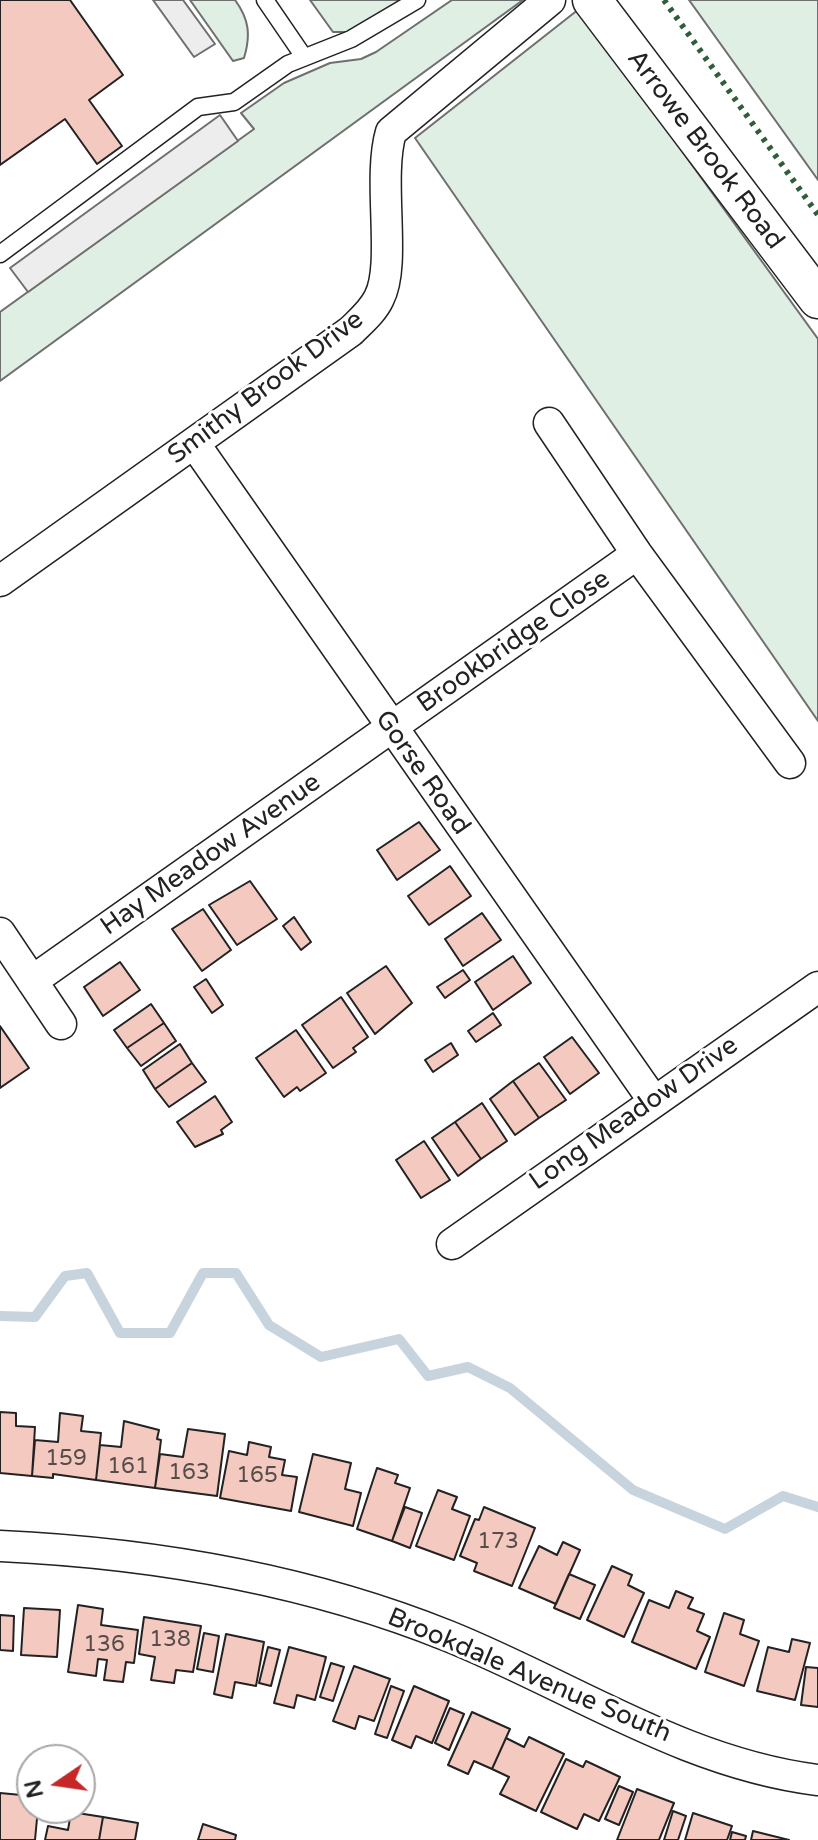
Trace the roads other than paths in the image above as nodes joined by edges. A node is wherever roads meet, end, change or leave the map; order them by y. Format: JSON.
{"nodes":[{"id":1,"x":265,"y":0,"type":"edge"},
{"id":2,"x":417,"y":0,"type":"edge"},
{"id":3,"x":550,"y":0,"type":"edge"},
{"id":4,"x":592,"y":0,"type":"edge"},
{"id":5,"x":304,"y":57,"type":"junction"},
{"id":6,"x":0,"y":254,"type":"edge"},
{"id":7,"x":818,"y":299,"type":"edge"},
{"id":8,"x":549,"y":423,"type":"dead end"},
{"id":9,"x":194,"y":443,"type":"junction"},
{"id":10,"x":637,"y":554,"type":"junction"},
{"id":11,"x":0,"y":581,"type":"edge"},
{"id":12,"x":391,"y":729,"type":"junction"},
{"id":13,"x":790,"y":763,"type":"dead end"},
{"id":14,"x":0,"y":933,"type":"edge"},
{"id":15,"x":32,"y":981,"type":"junction"},
{"id":16,"x":818,"y":987,"type":"edge"},
{"id":17,"x":61,"y":1024,"type":"dead end"},
{"id":18,"x":653,"y":1100,"type":"junction"},
{"id":19,"x":452,"y":1244,"type":"dead end"},
{"id":20,"x":0,"y":1546,"type":"edge"},
{"id":21,"x":818,"y":1780,"type":"edge"}],
"edges":[{"from":1,"to":5,"type":"lane"},
{"from":2,"to":5,"type":"lane"},
{"from":3,"to":9,"type":"street","name":"Smithy Brook Drive"},
{"from":4,"to":7,"type":"street","name":"Arrowe Brook Road"},
{"from":5,"to":6,"type":"lane"},
{"from":8,"to":10,"type":"street","name":"Brookbridge Close"},
{"from":9,"to":11,"type":"street","name":"Smithy Brook Drive"},
{"from":9,"to":12,"type":"street","name":"Gorse Road"},
{"from":10,"to":12,"type":"street","name":"Brookbridge Close"},
{"from":10,"to":13,"type":"street","name":"Brookbridge Close"},
{"from":12,"to":15,"type":"street","name":"Hay Meadow Avenue"},
{"from":12,"to":18,"type":"street","name":"Gorse Road"},
{"from":14,"to":15,"type":"street"},
{"from":15,"to":17,"type":"street"},
{"from":16,"to":18,"type":"street","name":"Long Meadow Drive"},
{"from":18,"to":19,"type":"street","name":"Long Meadow Drive"},
{"from":20,"to":21,"type":"street","name":"Brookdale Avenue South"}]}
